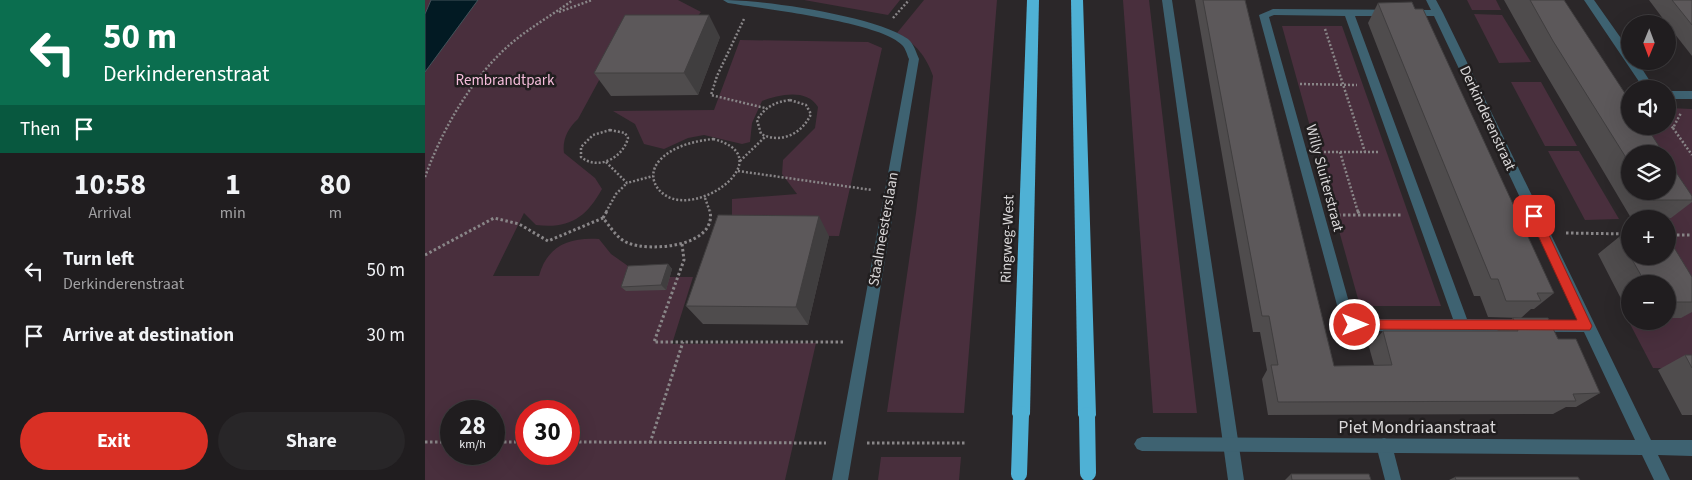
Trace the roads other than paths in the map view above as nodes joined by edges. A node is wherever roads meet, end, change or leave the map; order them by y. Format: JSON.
{"nodes":[{"id":1,"x":729,"y":0,"type":"edge"},
{"id":2,"x":1033,"y":0,"type":"edge"},
{"id":3,"x":1077,"y":0,"type":"edge"},
{"id":4,"x":1167,"y":0,"type":"edge"},
{"id":5,"x":1431,"y":0,"type":"edge"},
{"id":6,"x":1589,"y":0,"type":"edge"},
{"id":7,"x":1349,"y":12,"type":"junction"},
{"id":8,"x":1438,"y":13,"type":"junction"},
{"id":9,"x":1621,"y":46,"type":"edge"},
{"id":10,"x":1676,"y":94,"type":"edge"},
{"id":11,"x":1692,"y":95,"type":"edge"},
{"id":12,"x":1462,"y":325,"type":"junction"},
{"id":13,"x":1586,"y":326,"type":"junction"},
{"id":14,"x":1142,"y":444,"type":"dead end"},
{"id":15,"x":1231,"y":444,"type":"junction"},
{"id":16,"x":1384,"y":445,"type":"junction"},
{"id":17,"x":1645,"y":447,"type":"junction"},
{"id":18,"x":1692,"y":448,"type":"edge"},
{"id":19,"x":1019,"y":477,"type":"edge"},
{"id":20,"x":1089,"y":477,"type":"edge"},
{"id":21,"x":839,"y":480,"type":"edge"},
{"id":22,"x":1236,"y":480,"type":"edge"},
{"id":23,"x":1393,"y":480,"type":"edge"},
{"id":24,"x":1662,"y":480,"type":"edge"}],
"edges":[{"from":1,"to":21,"type":"street","name":"Staalmeesterslaan"},
{"from":2,"to":19,"type":"highway","name":"Ringweg-West","bridge":true},
{"from":3,"to":20,"type":"highway","bridge":true},
{"from":4,"to":15,"type":"street"},
{"from":5,"to":8,"type":"street","name":"Derkinderenstraat"},
{"from":6,"to":9,"type":"street"},
{"from":7,"to":8,"type":"street","name":"Willy Sluiterstraat"},
{"from":7,"to":12,"type":"street"},
{"from":7,"to":12,"type":"street","name":"Willy Sluiterstraat"},
{"from":8,"to":13,"type":"street","name":"Derkinderenstraat"},
{"from":10,"to":11,"type":"street"},
{"from":12,"to":13,"type":"street","name":"Willy Sluiterstraat"},
{"from":13,"to":17,"type":"street","name":"Derkinderenstraat"},
{"from":14,"to":15,"type":"street","name":"Piet Mondriaanstraat"},
{"from":15,"to":16,"type":"street","name":"Piet Mondriaanstraat"},
{"from":15,"to":22,"type":"street"},
{"from":16,"to":17,"type":"street","name":"Piet Mondriaanstraat"},
{"from":16,"to":23,"type":"street"},
{"from":17,"to":18,"type":"street","name":"Piet Mondriaanstraat"},
{"from":17,"to":24,"type":"street","name":"Derkinderenstraat"}]}
